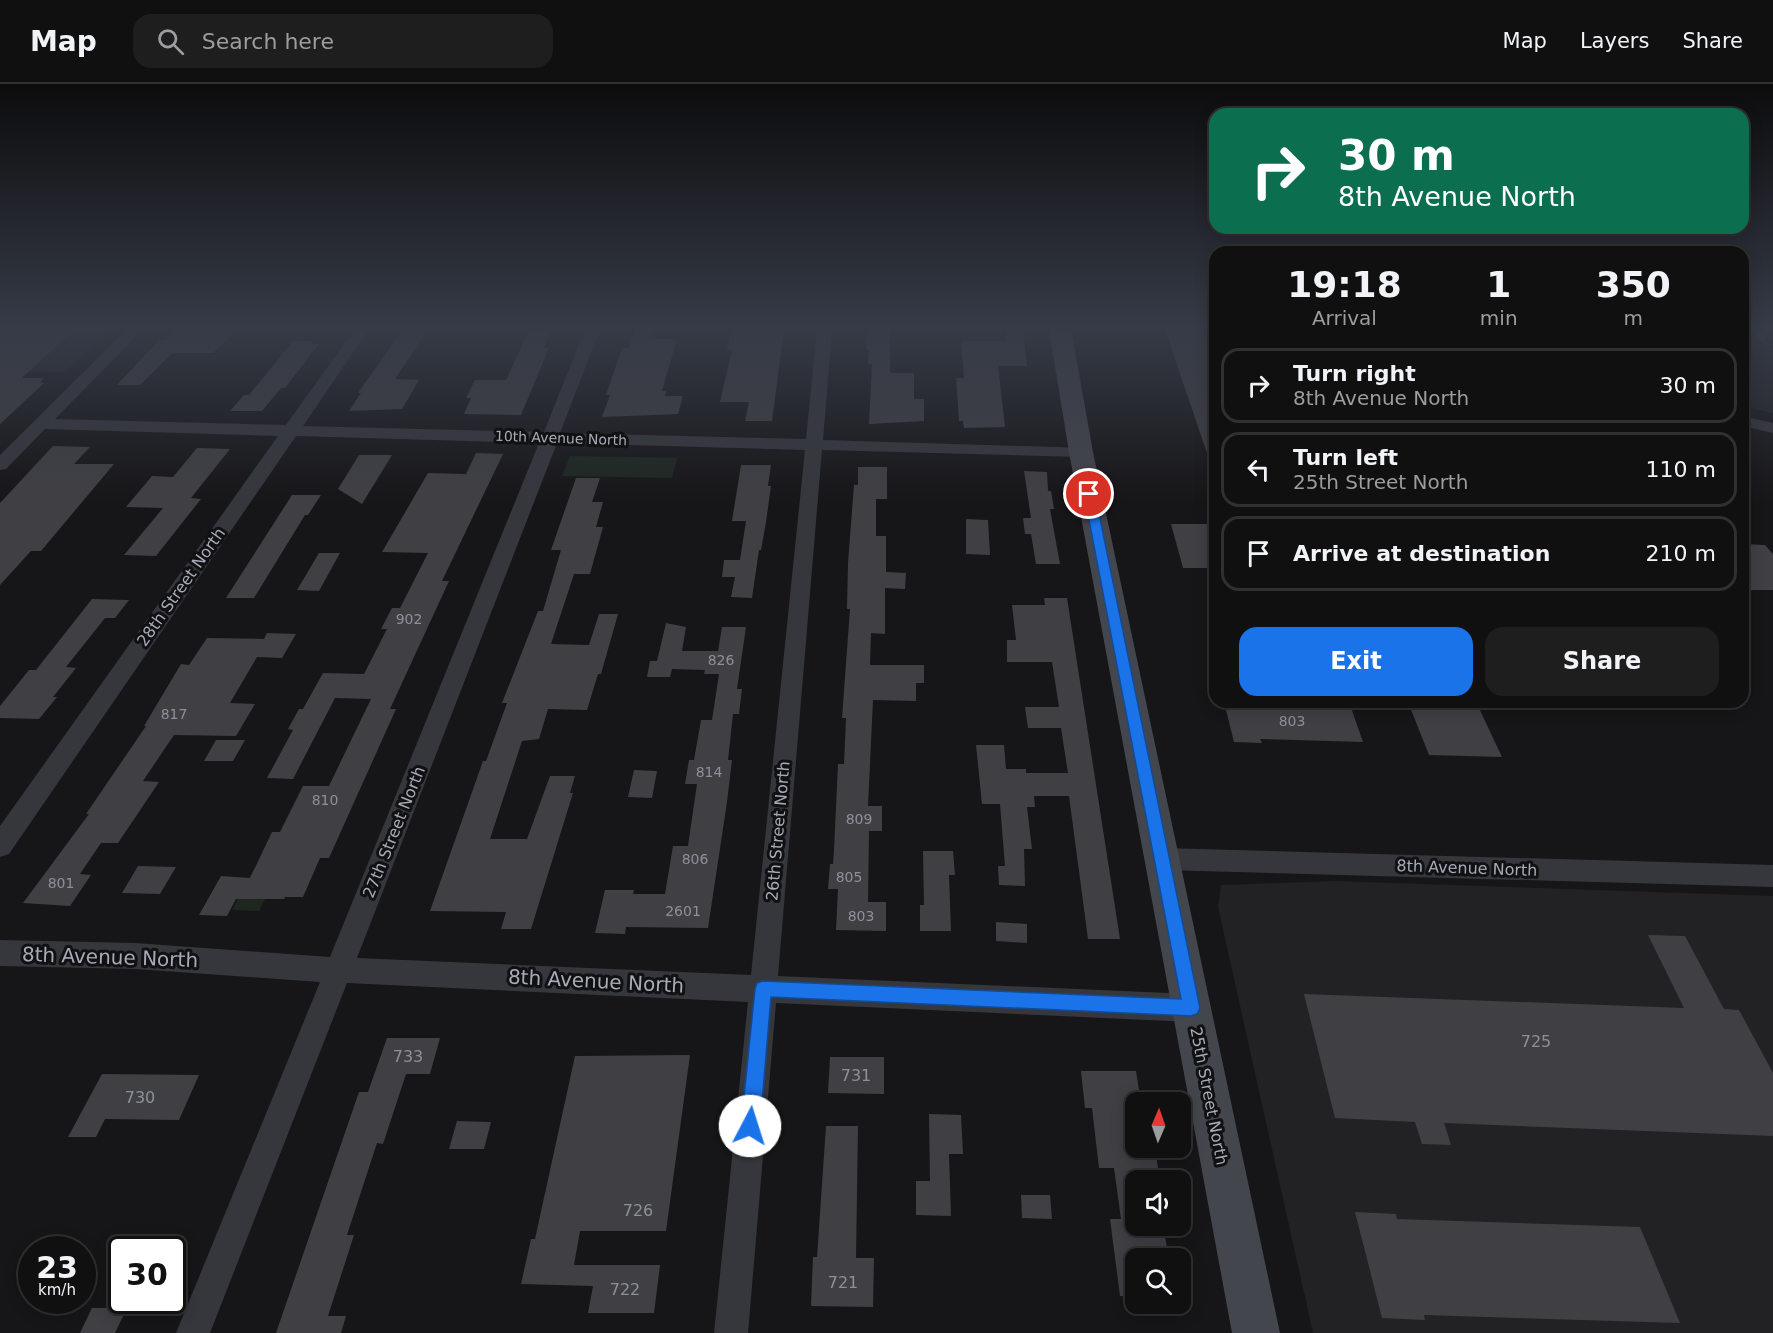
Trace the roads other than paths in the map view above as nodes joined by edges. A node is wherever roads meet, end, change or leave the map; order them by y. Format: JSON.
{"nodes":[{"id":1,"x":77,"y":387,"type":"edge"},
{"id":2,"x":321,"y":387,"type":"edge"},
{"id":3,"x":570,"y":387,"type":"edge"},
{"id":4,"x":819,"y":387,"type":"edge"},
{"id":5,"x":1070,"y":387,"type":"edge"},
{"id":6,"x":1749,"y":423,"type":"edge"},
{"id":7,"x":40,"y":424,"type":"junction"},
{"id":8,"x":1773,"y":429,"type":"edge"},
{"id":9,"x":291,"y":431,"type":"junction"},
{"id":10,"x":550,"y":438,"type":"junction"},
{"id":11,"x":814,"y":445,"type":"junction"},
{"id":12,"x":1081,"y":452,"type":"junction"},
{"id":13,"x":3,"y":459,"type":"edge"},
{"id":14,"x":0,"y":846,"type":"edge"},
{"id":15,"x":1162,"y":859,"type":"junction"},
{"id":16,"x":1773,"y":876,"type":"edge"},
{"id":17,"x":0,"y":953,"type":"edge"},
{"id":18,"x":338,"y":970,"type":"junction"},
{"id":19,"x":763,"y":989,"type":"junction"},
{"id":20,"x":1191,"y":1008,"type":"junction"},
{"id":21,"x":193,"y":1333,"type":"edge"},
{"id":22,"x":731,"y":1333,"type":"edge"},
{"id":23,"x":1256,"y":1333,"type":"edge"}],
"edges":[{"from":1,"to":7,"type":"street"},
{"from":2,"to":9,"type":"street","name":"28th Street North"},
{"from":3,"to":10,"type":"street","name":"27th Street North"},
{"from":4,"to":11,"type":"street","name":"26th Street North"},
{"from":5,"to":12,"type":"street","name":"25th Street North"},
{"from":6,"to":8,"type":"street"},
{"from":7,"to":9,"type":"street","name":"10th Avenue North"},
{"from":7,"to":13,"type":"street"},
{"from":9,"to":10,"type":"street","name":"10th Avenue North"},
{"from":9,"to":14,"type":"street","name":"28th Street North"},
{"from":10,"to":11,"type":"street","name":"10th Avenue North"},
{"from":10,"to":18,"type":"street","name":"27th Street North"},
{"from":11,"to":12,"type":"street","name":"10th Avenue North"},
{"from":11,"to":19,"type":"street","name":"26th Street North"},
{"from":12,"to":15,"type":"street","name":"25th Street North"},
{"from":15,"to":16,"type":"street","name":"8th Avenue North"},
{"from":15,"to":20,"type":"street","name":"25th Street North"},
{"from":17,"to":18,"type":"street","name":"8th Avenue North"},
{"from":18,"to":19,"type":"street","name":"8th Avenue North"},
{"from":18,"to":21,"type":"street","name":"27th Street North"},
{"from":19,"to":20,"type":"street","name":"8th Avenue North"},
{"from":19,"to":22,"type":"street","name":"26th Street North"},
{"from":20,"to":23,"type":"street","name":"25th Street North"}]}
